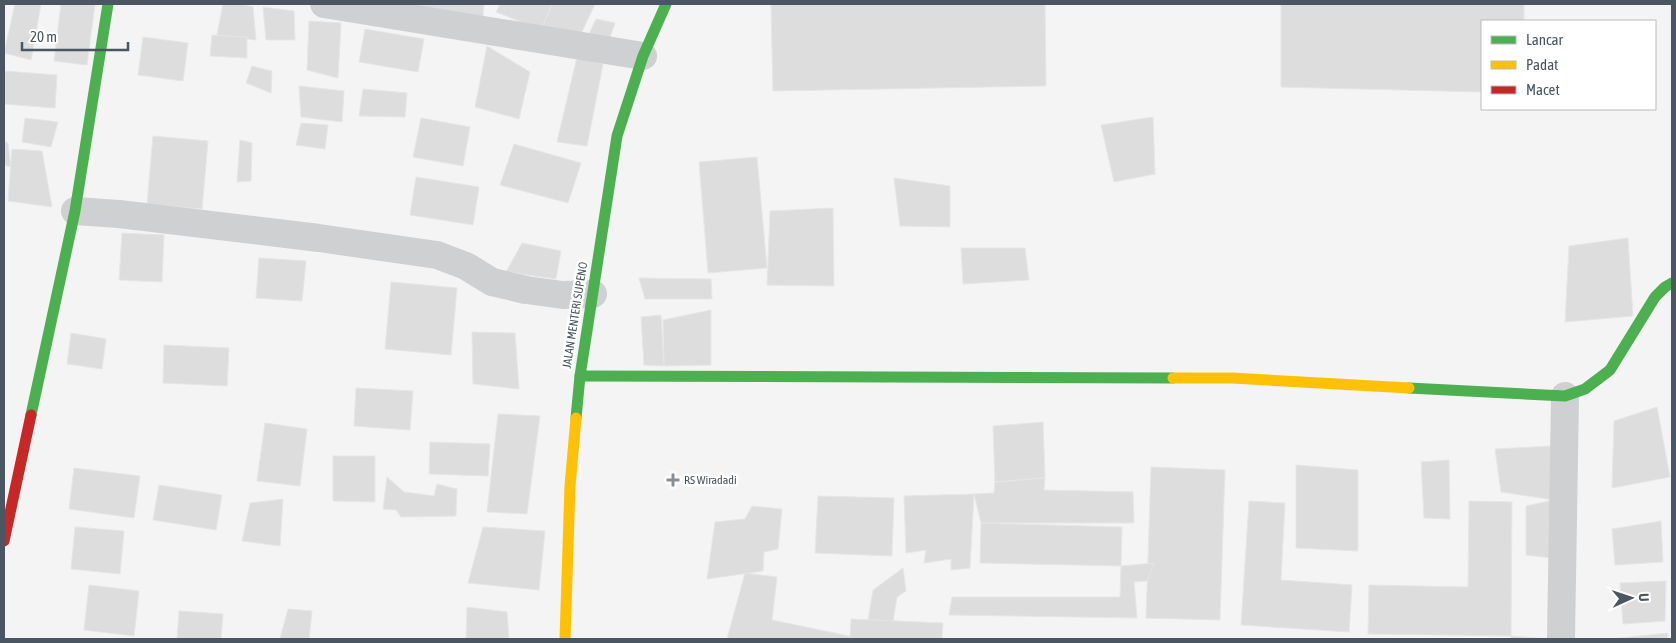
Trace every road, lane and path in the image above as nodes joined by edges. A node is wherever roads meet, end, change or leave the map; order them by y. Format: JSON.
{"nodes":[{"id":1,"x":108,"y":4,"type":"edge"},
{"id":2,"x":324,"y":4,"type":"edge"},
{"id":3,"x":666,"y":4,"type":"edge"},
{"id":4,"x":643,"y":56,"type":"junction"},
{"id":5,"x":75,"y":211,"type":"junction"},
{"id":6,"x":1672,"y":283,"type":"edge"},
{"id":7,"x":592,"y":294,"type":"junction"},
{"id":8,"x":580,"y":376,"type":"junction"},
{"id":9,"x":1565,"y":396,"type":"junction"},
{"id":10,"x":4,"y":541,"type":"edge"},
{"id":11,"x":566,"y":639,"type":"edge"},
{"id":12,"x":1561,"y":639,"type":"edge"}],
"edges":[{"from":1,"to":5,"type":"street"},
{"from":2,"to":4,"type":"street"},
{"from":3,"to":4,"type":"street","name":"JALAN MENTERI SUPENO"},
{"from":4,"to":7,"type":"street","name":"JALAN MENTERI SUPENO"},
{"from":5,"to":7,"type":"street"},
{"from":5,"to":10,"type":"street"},
{"from":6,"to":9,"type":"street"},
{"from":7,"to":8,"type":"street","name":"JALAN MENTERI SUPENO"},
{"from":8,"to":9,"type":"street"},
{"from":8,"to":11,"type":"street","name":"JALAN MENTERI SUPENO"},
{"from":9,"to":12,"type":"street"}]}
